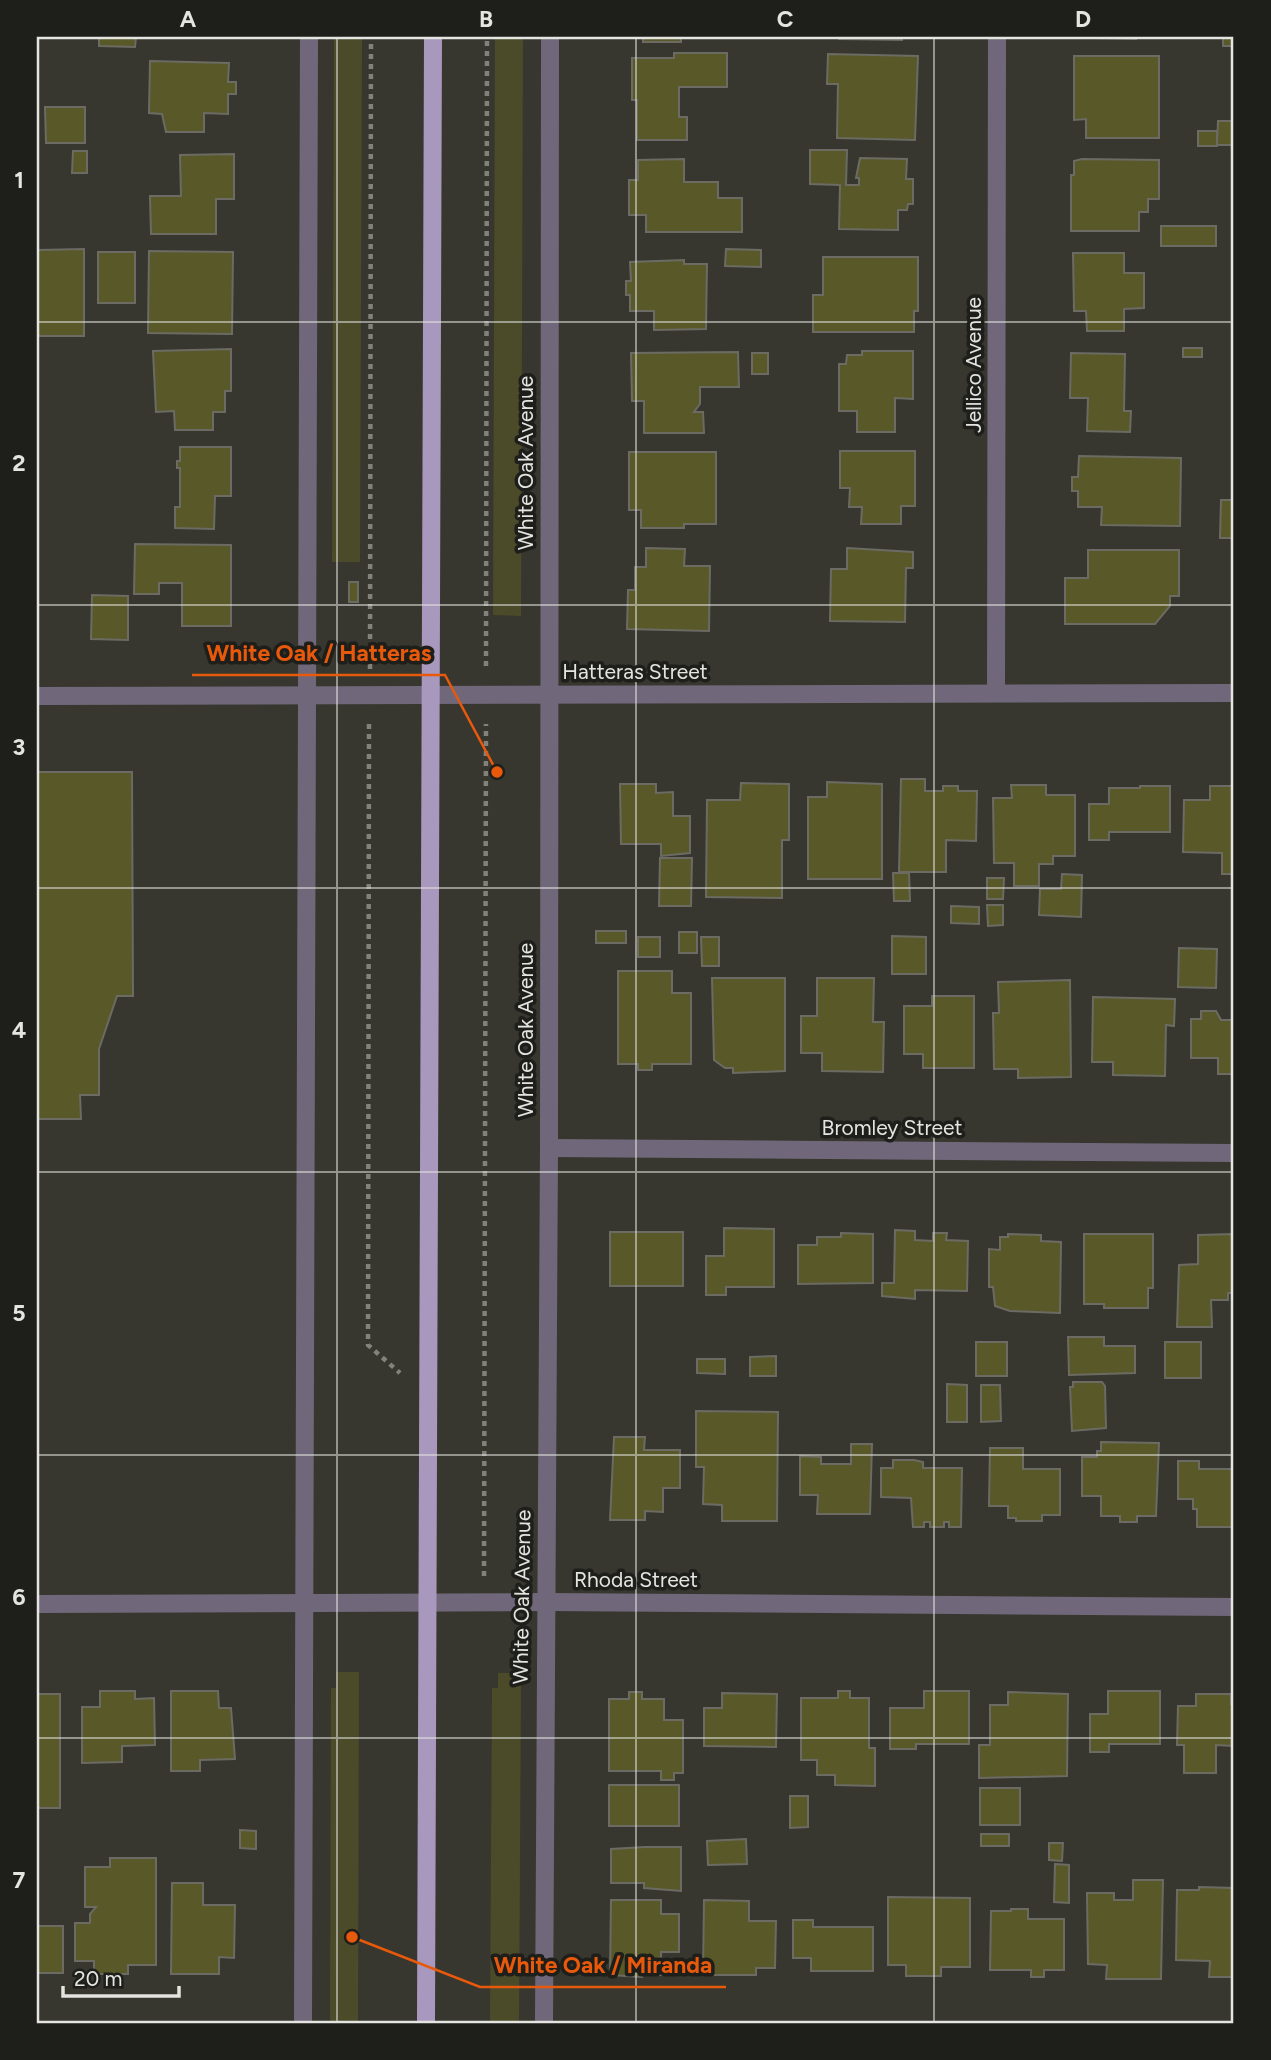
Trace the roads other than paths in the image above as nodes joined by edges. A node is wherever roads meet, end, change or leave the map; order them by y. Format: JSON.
{"nodes":[{"id":1,"x":309,"y":37,"type":"edge"},
{"id":2,"x":433,"y":37,"type":"edge"},
{"id":3,"x":550,"y":37,"type":"edge"},
{"id":4,"x":997,"y":37,"type":"edge"},
{"id":5,"x":1234,"y":693,"type":"edge"},
{"id":6,"x":996,"y":694,"type":"junction"},
{"id":7,"x":306,"y":695,"type":"junction"},
{"id":8,"x":431,"y":695,"type":"junction"},
{"id":9,"x":549,"y":695,"type":"junction"},
{"id":10,"x":37,"y":696,"type":"edge"},
{"id":11,"x":549,"y":1148,"type":"junction"},
{"id":12,"x":1234,"y":1153,"type":"edge"},
{"id":13,"x":545,"y":1602,"type":"junction"},
{"id":14,"x":426,"y":1603,"type":"junction"},
{"id":15,"x":37,"y":1604,"type":"edge"},
{"id":16,"x":303,"y":1605,"type":"junction"},
{"id":17,"x":1234,"y":1607,"type":"edge"},
{"id":18,"x":303,"y":2023,"type":"edge"},
{"id":19,"x":426,"y":2023,"type":"edge"},
{"id":20,"x":544,"y":2023,"type":"edge"}],
"edges":[{"from":1,"to":7,"type":"street"},
{"from":2,"to":8,"type":"main road"},
{"from":3,"to":9,"type":"street","name":"White Oak Avenue"},
{"from":4,"to":6,"type":"street","name":"Jellico Avenue"},
{"from":5,"to":6,"type":"street","name":"Hatteras Street"},
{"from":6,"to":9,"type":"street","name":"Hatteras Street"},
{"from":7,"to":8,"type":"street","name":"Hatteras Street"},
{"from":7,"to":10,"type":"street","name":"Hatteras Street"},
{"from":7,"to":16,"type":"street"},
{"from":8,"to":9,"type":"street","name":"Hatteras Street"},
{"from":8,"to":14,"type":"main road"},
{"from":9,"to":11,"type":"street","name":"White Oak Avenue"},
{"from":11,"to":12,"type":"street","name":"Bromley Street"},
{"from":11,"to":13,"type":"street","name":"White Oak Avenue"},
{"from":13,"to":14,"type":"street","name":"Rhoda Street"},
{"from":13,"to":17,"type":"street","name":"Rhoda Street"},
{"from":13,"to":20,"type":"street","name":"White Oak Avenue"},
{"from":14,"to":16,"type":"street","name":"Rhoda Street"},
{"from":14,"to":19,"type":"main road"},
{"from":15,"to":16,"type":"street","name":"Rhoda Street"},
{"from":16,"to":18,"type":"street"}]}
